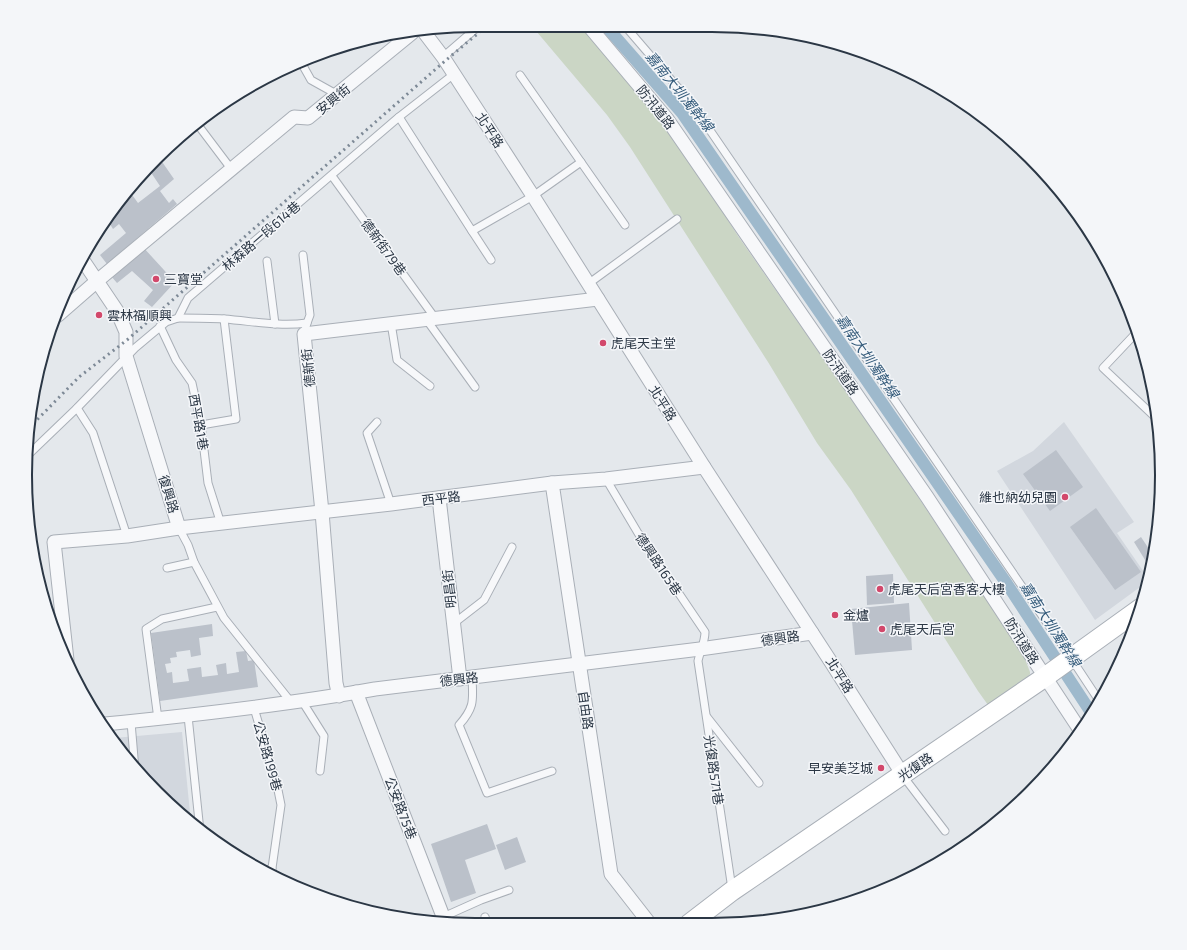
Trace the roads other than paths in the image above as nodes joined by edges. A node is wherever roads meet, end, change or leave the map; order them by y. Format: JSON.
{"nodes":[{"id":1,"x":472,"y":32,"type":"edge"},
{"id":2,"x":594,"y":32,"type":"edge"},
{"id":3,"x":630,"y":32,"type":"edge"},
{"id":4,"x":426,"y":35,"type":"edge"},
{"id":5,"x":406,"y":38,"type":"edge"},
{"id":6,"x":443,"y":57,"type":"junction"},
{"id":7,"x":304,"y":67,"type":"edge"},
{"id":8,"x":454,"y":74,"type":"junction"},
{"id":9,"x":520,"y":75,"type":"dead end"},
{"id":10,"x":338,"y":95,"type":"junction"},
{"id":11,"x":400,"y":117,"type":"junction"},
{"id":12,"x":200,"y":128,"type":"edge"},
{"id":13,"x":581,"y":162,"type":"junction"},
{"id":14,"x":232,"y":170,"type":"junction"},
{"id":15,"x":332,"y":176,"type":"junction"},
{"id":16,"x":533,"y":196,"type":"junction"},
{"id":17,"x":677,"y":219,"type":"dead end"},
{"id":18,"x":625,"y":225,"type":"dead end"},
{"id":19,"x":472,"y":231,"type":"junction"},
{"id":20,"x":303,"y":255,"type":"dead end"},
{"id":21,"x":491,"y":260,"type":"dead end"},
{"id":22,"x":267,"y":261,"type":"dead end"},
{"id":23,"x":85,"y":264,"type":"edge"},
{"id":24,"x":97,"y":281,"type":"junction"},
{"id":25,"x":588,"y":284,"type":"junction"},
{"id":26,"x":598,"y":299,"type":"junction"},
{"id":27,"x":64,"y":309,"type":"edge"},
{"id":28,"x":178,"y":318,"type":"junction"},
{"id":29,"x":431,"y":318,"type":"junction"},
{"id":30,"x":224,"y":319,"type":"junction"},
{"id":31,"x":391,"y":323,"type":"junction"},
{"id":32,"x":275,"y":324,"type":"junction"},
{"id":33,"x":160,"y":326,"type":"junction"},
{"id":34,"x":305,"y":328,"type":"junction"},
{"id":35,"x":1132,"y":337,"type":"edge"},
{"id":36,"x":126,"y":356,"type":"junction"},
{"id":37,"x":430,"y":386,"type":"dead end"},
{"id":38,"x":475,"y":387,"type":"dead end"},
{"id":39,"x":77,"y":408,"type":"junction"},
{"id":40,"x":1150,"y":413,"type":"edge"},
{"id":41,"x":377,"y":422,"type":"dead end"},
{"id":42,"x":201,"y":425,"type":"junction"},
{"id":43,"x":33,"y":450,"type":"edge"},
{"id":44,"x":704,"y":467,"type":"junction"},
{"id":45,"x":606,"y":479,"type":"junction"},
{"id":46,"x":552,"y":483,"type":"junction"},
{"id":47,"x":439,"y":498,"type":"junction"},
{"id":48,"x":391,"y":504,"type":"junction"},
{"id":49,"x":322,"y":512,"type":"junction"},
{"id":50,"x":221,"y":524,"type":"junction"},
{"id":51,"x":179,"y":528,"type":"junction"},
{"id":52,"x":127,"y":536,"type":"junction"},
{"id":53,"x":512,"y":547,"type":"dead end"},
{"id":54,"x":194,"y":562,"type":"junction"},
{"id":55,"x":167,"y":568,"type":"dead end"},
{"id":56,"x":217,"y":607,"type":"junction"},
{"id":57,"x":1132,"y":615,"type":"edge"},
{"id":58,"x":453,"y":624,"type":"junction"},
{"id":59,"x":812,"y":633,"type":"junction"},
{"id":60,"x":65,"y":642,"type":"edge"},
{"id":61,"x":700,"y":649,"type":"junction"},
{"id":62,"x":579,"y":664,"type":"junction"},
{"id":63,"x":1058,"y":668,"type":"junction"},
{"id":64,"x":466,"y":678,"type":"junction"},
{"id":65,"x":356,"y":692,"type":"junction"},
{"id":66,"x":339,"y":696,"type":"junction"},
{"id":67,"x":1095,"y":698,"type":"edge"},
{"id":68,"x":296,"y":701,"type":"junction"},
{"id":69,"x":254,"y":708,"type":"junction"},
{"id":70,"x":188,"y":716,"type":"junction"},
{"id":71,"x":707,"y":716,"type":"junction"},
{"id":72,"x":158,"y":719,"type":"junction"},
{"id":73,"x":131,"y":722,"type":"junction"},
{"id":74,"x":109,"y":724,"type":"edge"},
{"id":75,"x":1078,"y":724,"type":"edge"},
{"id":76,"x":134,"y":757,"type":"edge"},
{"id":77,"x":320,"y":771,"type":"dead end"},
{"id":78,"x":552,"y":771,"type":"dead end"},
{"id":79,"x":902,"y":776,"type":"junction"},
{"id":80,"x":759,"y":783,"type":"dead end"},
{"id":81,"x":199,"y":821,"type":"edge"},
{"id":82,"x":945,"y":831,"type":"dead end"},
{"id":83,"x":272,"y":868,"type":"edge"},
{"id":84,"x":509,"y":890,"type":"dead end"},
{"id":85,"x":732,"y":892,"type":"junction"},
{"id":86,"x":443,"y":917,"type":"edge"},
{"id":87,"x":449,"y":917,"type":"edge"},
{"id":88,"x":645,"y":918,"type":"edge"},
{"id":89,"x":702,"y":918,"type":"edge"}],
"edges":[{"from":1,"to":6,"type":"lane"},
{"from":2,"to":63,"type":"street","name":"防汛道路"},
{"from":3,"to":63,"type":"lane"},
{"from":4,"to":6,"type":"street","name":"北平路"},
{"from":5,"to":10,"type":"street","name":"安興街"},
{"from":6,"to":8,"type":"street","name":"北平路"},
{"from":7,"to":10,"type":"lane"},
{"from":8,"to":11,"type":"lane","name":"林森路一段614巷"},
{"from":8,"to":16,"type":"street","name":"北平路"},
{"from":9,"to":13,"type":"lane"},
{"from":10,"to":14,"type":"street","name":"安興街"},
{"from":11,"to":15,"type":"lane","name":"林森路一段614巷"},
{"from":11,"to":19,"type":"lane"},
{"from":12,"to":14,"type":"lane"},
{"from":13,"to":16,"type":"lane"},
{"from":13,"to":18,"type":"lane"},
{"from":14,"to":24,"type":"street","name":"安興街"},
{"from":15,"to":28,"type":"lane","name":"林森路一段614巷"},
{"from":15,"to":29,"type":"lane","name":"德新街79巷"},
{"from":16,"to":19,"type":"lane"},
{"from":16,"to":25,"type":"street","name":"北平路"},
{"from":17,"to":25,"type":"lane"},
{"from":19,"to":21,"type":"lane"},
{"from":20,"to":34,"type":"lane"},
{"from":22,"to":32,"type":"lane"},
{"from":23,"to":24,"type":"street","name":"復興路"},
{"from":24,"to":27,"type":"street","name":"安興街"},
{"from":24,"to":36,"type":"street","name":"復興路"},
{"from":25,"to":26,"type":"street","name":"北平路"},
{"from":26,"to":29,"type":"street","name":"德新街"},
{"from":26,"to":44,"type":"street","name":"北平路"},
{"from":28,"to":30,"type":"lane"},
{"from":28,"to":33,"type":"lane"},
{"from":29,"to":31,"type":"street","name":"德新街"},
{"from":29,"to":38,"type":"lane","name":"德新街79巷"},
{"from":30,"to":32,"type":"lane"},
{"from":30,"to":42,"type":"lane"},
{"from":31,"to":34,"type":"street","name":"德新街"},
{"from":31,"to":37,"type":"lane"},
{"from":32,"to":34,"type":"lane"},
{"from":33,"to":36,"type":"lane"},
{"from":33,"to":42,"type":"lane","name":"西平路1巷"},
{"from":34,"to":49,"type":"street","name":"德新街"},
{"from":35,"to":40,"type":"lane"},
{"from":36,"to":39,"type":"lane"},
{"from":36,"to":51,"type":"street","name":"復興路"},
{"from":39,"to":43,"type":"lane"},
{"from":39,"to":52,"type":"lane"},
{"from":41,"to":48,"type":"lane"},
{"from":42,"to":50,"type":"lane","name":"西平路1巷"},
{"from":44,"to":45,"type":"street","name":"西平路"},
{"from":44,"to":59,"type":"street","name":"北平路"},
{"from":45,"to":46,"type":"street","name":"西平路"},
{"from":45,"to":61,"type":"lane","name":"德興路165巷"},
{"from":46,"to":47,"type":"street","name":"西平路"},
{"from":46,"to":62,"type":"street","name":"自由路"},
{"from":47,"to":48,"type":"street","name":"西平路"},
{"from":47,"to":58,"type":"street","name":"明昌街"},
{"from":48,"to":49,"type":"street","name":"西平路"},
{"from":49,"to":50,"type":"street","name":"西平路"},
{"from":49,"to":66,"type":"street","name":"德新街"},
{"from":50,"to":51,"type":"street","name":"西平路"},
{"from":51,"to":52,"type":"street","name":"復興路"},
{"from":51,"to":54,"type":"lane"},
{"from":52,"to":60,"type":"street","name":"復興路"},
{"from":53,"to":58,"type":"lane"},
{"from":54,"to":55,"type":"lane"},
{"from":54,"to":56,"type":"lane"},
{"from":56,"to":68,"type":"lane"},
{"from":56,"to":72,"type":"lane"},
{"from":57,"to":63,"type":"street","name":"光復路"},
{"from":58,"to":64,"type":"street","name":"明昌街"},
{"from":59,"to":61,"type":"street","name":"德興路"},
{"from":59,"to":79,"type":"street","name":"北平路"},
{"from":61,"to":62,"type":"street","name":"德興路"},
{"from":61,"to":71,"type":"lane","name":"光復路571巷"},
{"from":62,"to":64,"type":"street","name":"德興路"},
{"from":62,"to":88,"type":"street","name":"自由路"},
{"from":63,"to":67,"type":"lane"},
{"from":63,"to":75,"type":"street","name":"防汛道路"},
{"from":63,"to":79,"type":"street","name":"光復路"},
{"from":64,"to":65,"type":"street","name":"德興路"},
{"from":64,"to":78,"type":"lane"},
{"from":65,"to":66,"type":"street","name":"德興路"},
{"from":65,"to":86,"type":"street","name":"公安路75巷"},
{"from":66,"to":68,"type":"street","name":"德興路"},
{"from":68,"to":69,"type":"street","name":"德興路"},
{"from":68,"to":77,"type":"lane"},
{"from":69,"to":70,"type":"street","name":"德興路"},
{"from":69,"to":83,"type":"lane","name":"公安路199巷"},
{"from":70,"to":72,"type":"street","name":"德興路"},
{"from":70,"to":81,"type":"lane"},
{"from":71,"to":80,"type":"lane"},
{"from":71,"to":85,"type":"lane","name":"光復路571巷"},
{"from":72,"to":73,"type":"street","name":"德興路"},
{"from":73,"to":74,"type":"street","name":"德興路"},
{"from":73,"to":76,"type":"lane"},
{"from":79,"to":82,"type":"lane"},
{"from":79,"to":85,"type":"street","name":"光復路"},
{"from":84,"to":87,"type":"lane"},
{"from":85,"to":89,"type":"street","name":"光復路"}]}
